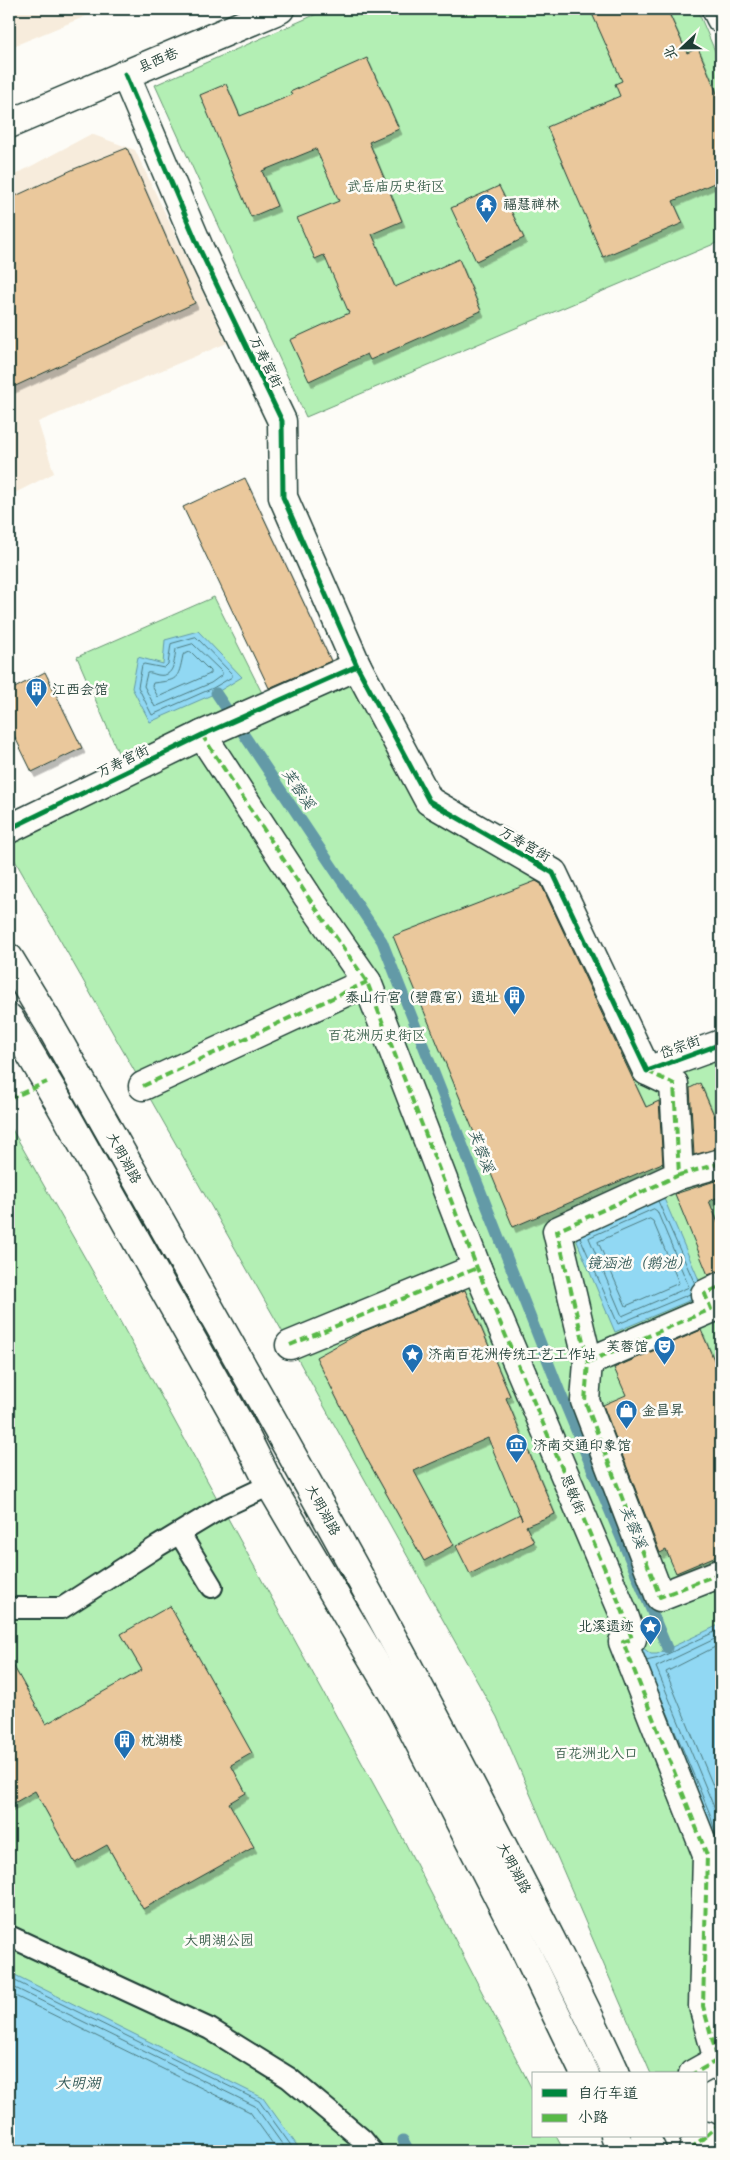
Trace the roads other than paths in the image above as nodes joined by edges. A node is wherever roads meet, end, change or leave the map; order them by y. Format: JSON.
{"nodes":[{"id":1,"x":280,"y":9,"type":"edge"},
{"id":2,"x":716,"y":9,"type":"edge"},
{"id":3,"x":721,"y":19,"type":"edge"},
{"id":4,"x":125,"y":74,"type":"junction"},
{"id":5,"x":9,"y":124,"type":"edge"},
{"id":6,"x":357,"y":666,"type":"junction"},
{"id":7,"x":207,"y":733,"type":"junction"},
{"id":8,"x":9,"y":829,"type":"edge"},
{"id":9,"x":9,"y":958,"type":"edge"},
{"id":10,"x":367,"y":982,"type":"junction"},
{"id":11,"x":9,"y":1018,"type":"edge"},
{"id":12,"x":721,"y":1044,"type":"edge"},
{"id":13,"x":647,"y":1071,"type":"junction"},
{"id":14,"x":143,"y":1086,"type":"dead end"},
{"id":15,"x":721,"y":1164,"type":"edge"},
{"id":16,"x":679,"y":1175,"type":"junction"},
{"id":17,"x":477,"y":1268,"type":"junction"},
{"id":18,"x":721,"y":1286,"type":"edge"},
{"id":19,"x":290,"y":1346,"type":"dead end"},
{"id":20,"x":588,"y":1362,"type":"junction"},
{"id":21,"x":270,"y":1485,"type":"junction"},
{"id":22,"x":180,"y":1534,"type":"junction"},
{"id":23,"x":721,"y":1573,"type":"edge"},
{"id":24,"x":212,"y":1587,"type":"dead end"},
{"id":25,"x":9,"y":1608,"type":"edge"},
{"id":26,"x":9,"y":1936,"type":"edge"},
{"id":27,"x":584,"y":2072,"type":"edge"},
{"id":28,"x":615,"y":2072,"type":"edge"},
{"id":29,"x":697,"y":2072,"type":"edge"},
{"id":30,"x":721,"y":2123,"type":"edge"},
{"id":31,"x":708,"y":2134,"type":"edge"},
{"id":32,"x":616,"y":2138,"type":"edge"},
{"id":33,"x":646,"y":2138,"type":"edge"},
{"id":34,"x":704,"y":2138,"type":"edge"},
{"id":35,"x":372,"y":2151,"type":"edge"},
{"id":36,"x":622,"y":2151,"type":"edge"},
{"id":37,"x":652,"y":2151,"type":"edge"},
{"id":38,"x":693,"y":2151,"type":"edge"}],
"edges":[{"from":1,"to":4,"type":"street","name":"县西巷"},
{"from":2,"to":3,"type":"street"},
{"from":4,"to":5,"type":"street","name":"县西巷"},
{"from":4,"to":6,"type":"street","name":"万寿宫街"},
{"from":6,"to":7,"type":"street","name":"万寿宫街"},
{"from":6,"to":13,"type":"street","name":"万寿宫街"},
{"from":7,"to":8,"type":"street","name":"万寿宫街"},
{"from":7,"to":10,"type":"street","name":"思敏街"},
{"from":9,"to":28,"type":"street","name":"大明湖路"},
{"from":10,"to":14,"type":"street"},
{"from":10,"to":17,"type":"street","name":"思敏街"},
{"from":11,"to":21,"type":"street","name":"大明湖路"},
{"from":12,"to":13,"type":"street","name":"岱宗街"},
{"from":13,"to":16,"type":"street"},
{"from":15,"to":16,"type":"street"},
{"from":16,"to":20,"type":"street"},
{"from":17,"to":19,"type":"street"},
{"from":17,"to":29,"type":"street","name":"思敏街"},
{"from":18,"to":20,"type":"street"},
{"from":20,"to":23,"type":"street"},
{"from":21,"to":22,"type":"lane"},
{"from":21,"to":27,"type":"street","name":"大明湖路"},
{"from":22,"to":24,"type":"lane"},
{"from":22,"to":25,"type":"lane"},
{"from":26,"to":35,"type":"lane"},
{"from":30,"to":31,"type":"street"},
{"from":32,"to":36,"type":"street"},
{"from":33,"to":37,"type":"street"},
{"from":34,"to":38,"type":"street"}]}
